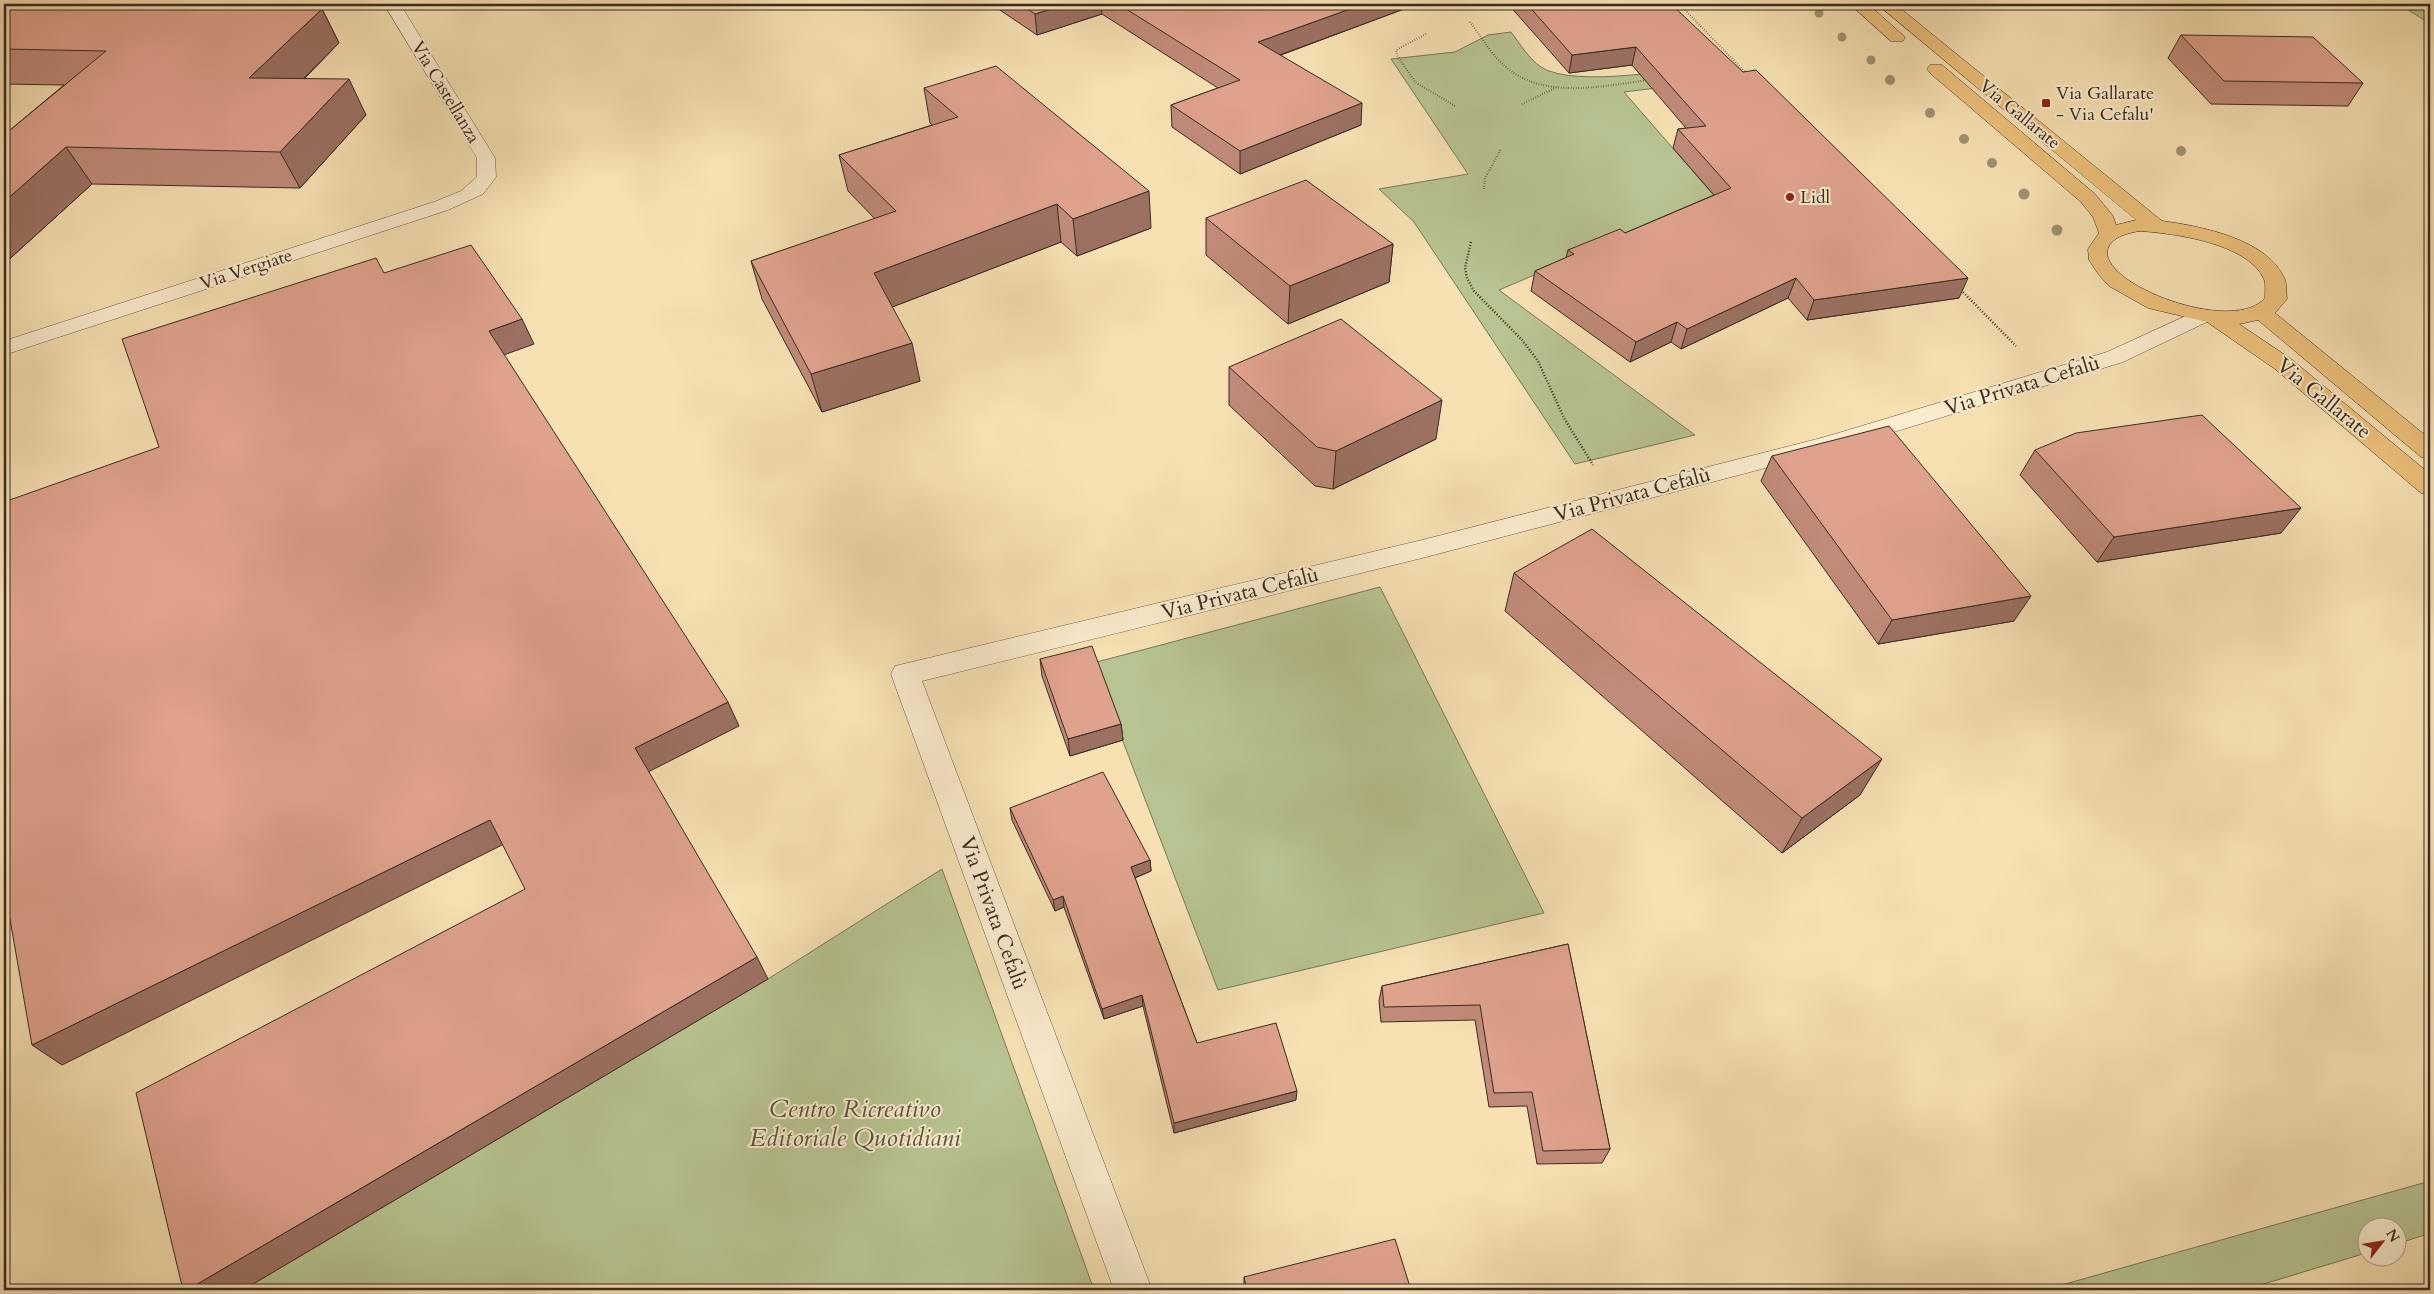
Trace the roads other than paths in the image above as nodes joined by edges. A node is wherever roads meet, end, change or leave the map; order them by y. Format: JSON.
{"nodes":[{"id":1,"x":392,"y":4,"type":"edge"},
{"id":2,"x":1858,"y":4,"type":"edge"},
{"id":3,"x":1885,"y":4,"type":"edge"},
{"id":4,"x":484,"y":182,"type":"joint"},
{"id":5,"x":2155,"y":225,"type":"junction"},
{"id":6,"x":2109,"y":233,"type":"junction"},
{"id":7,"x":2261,"y":312,"type":"junction"},
{"id":8,"x":2207,"y":316,"type":"junction"},
{"id":9,"x":4,"y":348,"type":"edge"},
{"id":10,"x":2430,"y":451,"type":"edge"},
{"id":11,"x":2430,"y":487,"type":"edge"},
{"id":12,"x":1133,"y":1290,"type":"edge"}],
"edges":[{"from":1,"to":4,"type":"street","name":"Via Castellanza"},
{"from":2,"to":6,"type":"main road","name":"Via Gallarate"},
{"from":3,"to":5,"type":"main road","name":"Via Gallarate"},
{"from":4,"to":9,"type":"street","name":"Via Vergiate"},
{"from":5,"to":6,"type":"main road"},
{"from":5,"to":7,"type":"main road"},
{"from":6,"to":8,"type":"main road","name":"Via Gallarate"},
{"from":7,"to":8,"type":"main road","name":"Via Gallarate"},
{"from":7,"to":10,"type":"main road","name":"Via Gallarate"},
{"from":8,"to":11,"type":"main road","name":"Via Gallarate"},
{"from":8,"to":12,"type":"street","name":"Via Privata Cefalù"}]}
